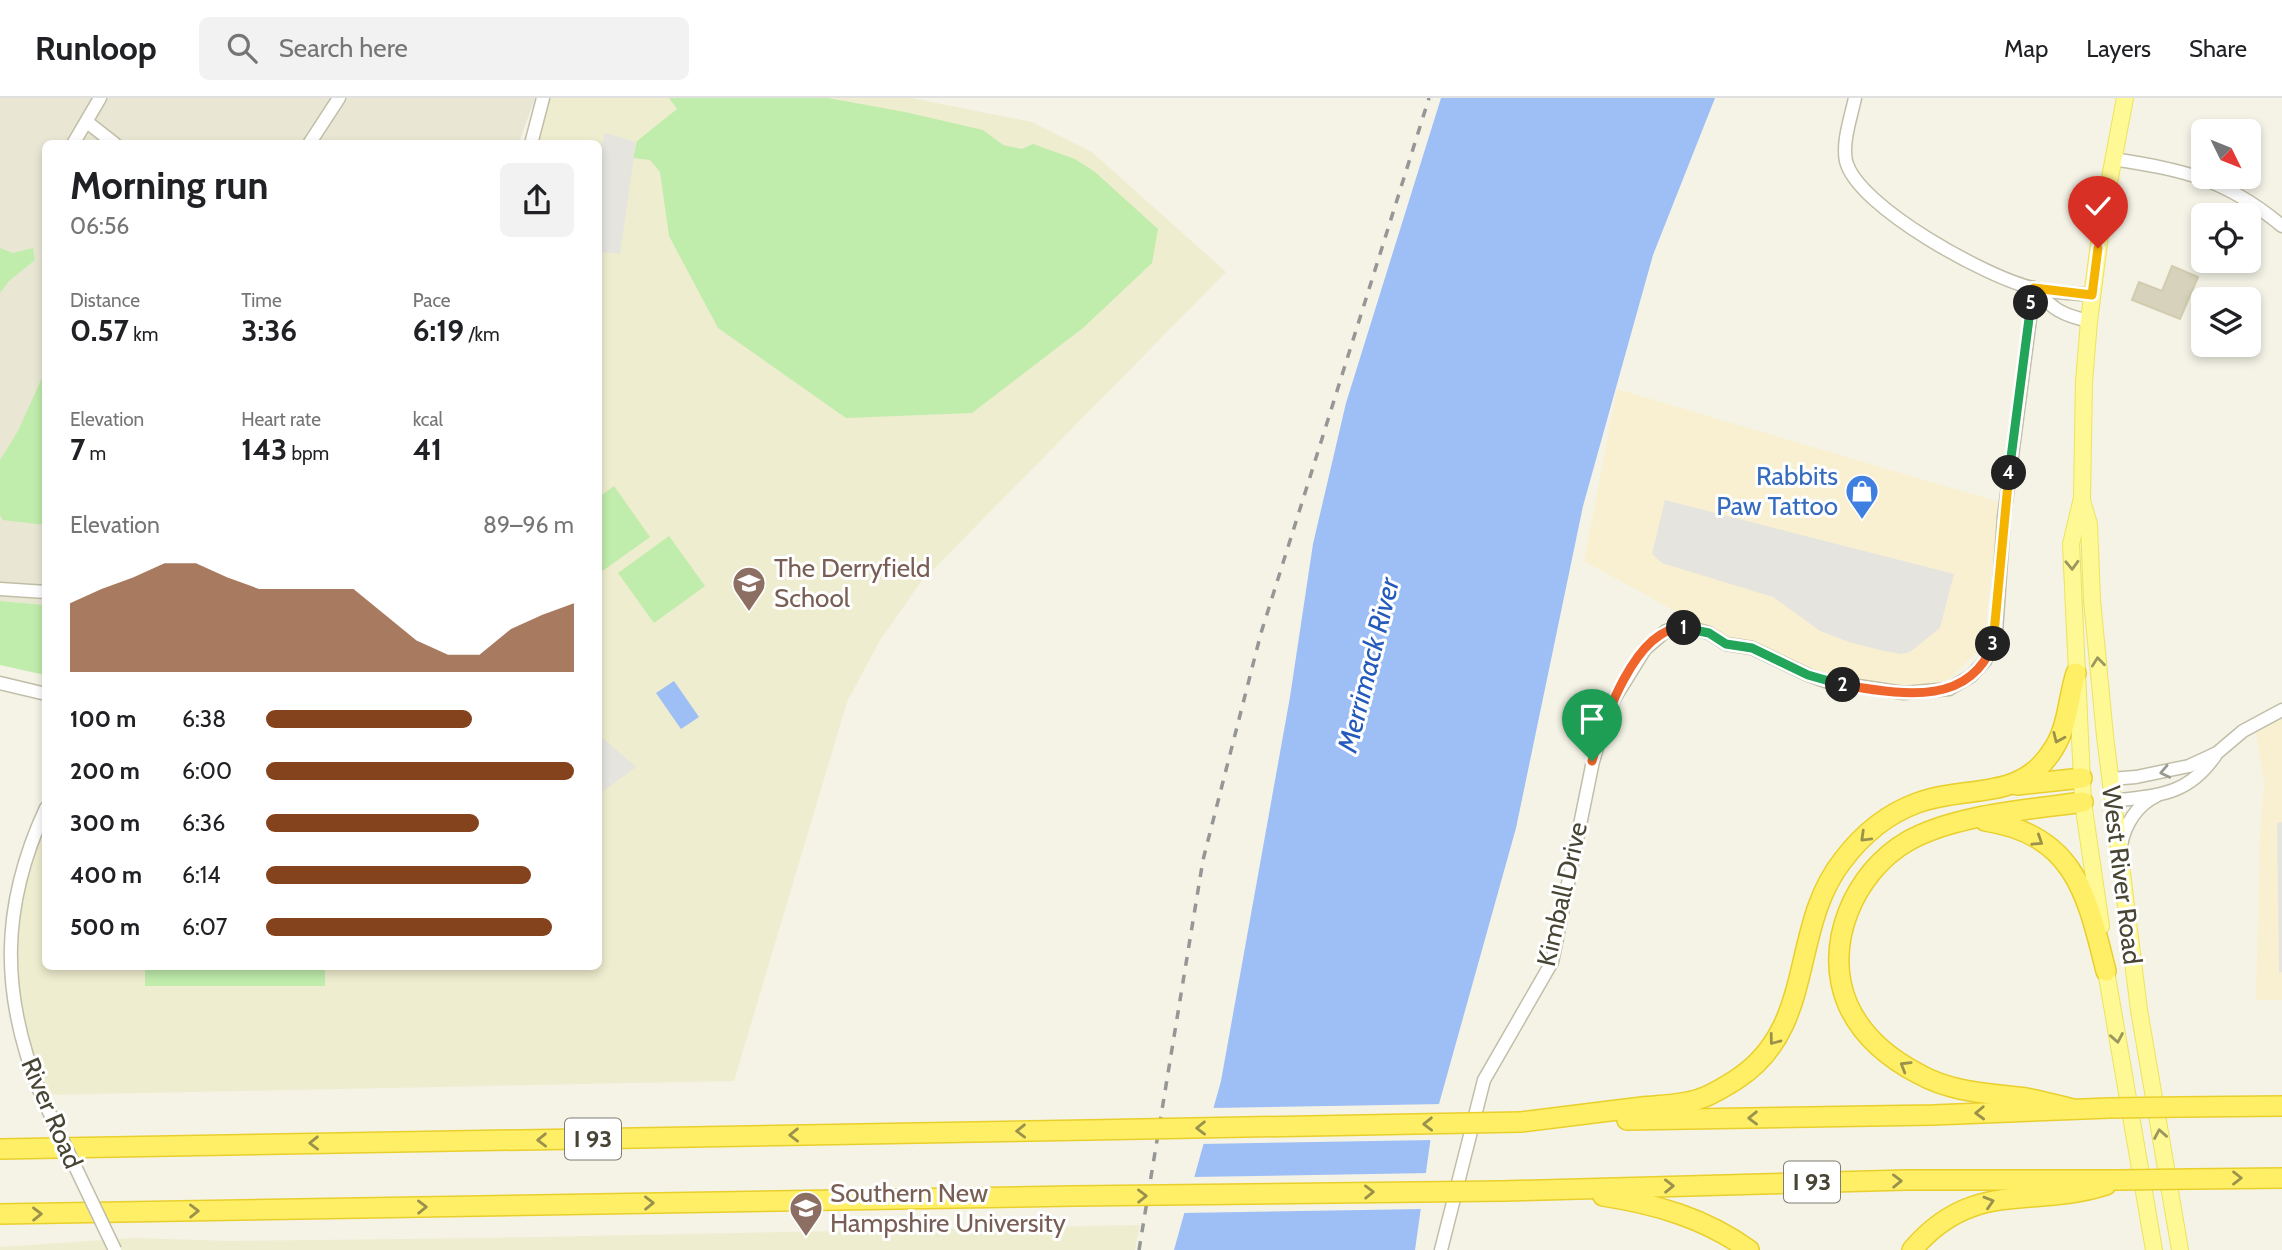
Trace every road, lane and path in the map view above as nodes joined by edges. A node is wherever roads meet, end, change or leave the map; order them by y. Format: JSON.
{"nodes":[{"id":1,"x":100,"y":98,"type":"edge"},
{"id":2,"x":339,"y":98,"type":"edge"},
{"id":3,"x":543,"y":98,"type":"edge"},
{"id":4,"x":1856,"y":98,"type":"edge"},
{"id":5,"x":2125,"y":98,"type":"edge"},
{"id":6,"x":88,"y":122,"type":"junction"},
{"id":7,"x":76,"y":140,"type":"edge"},
{"id":8,"x":110,"y":140,"type":"edge"},
{"id":9,"x":312,"y":140,"type":"edge"},
{"id":10,"x":532,"y":140,"type":"edge"},
{"id":11,"x":2113,"y":159,"type":"junction"},
{"id":12,"x":2282,"y":226,"type":"edge"},
{"id":13,"x":2034,"y":288,"type":"junction"},
{"id":14,"x":2092,"y":295,"type":"junction"},
{"id":15,"x":2089,"y":321,"type":"junction"},
{"id":16,"x":2082,"y":498,"type":"junction"},
{"id":17,"x":0,"y":589,"type":"edge"},
{"id":18,"x":42,"y":592,"type":"edge"},
{"id":19,"x":2076,"y":673,"type":"junction"},
{"id":20,"x":0,"y":683,"type":"edge"},
{"id":21,"x":42,"y":693,"type":"edge"},
{"id":22,"x":2282,"y":710,"type":"edge"},
{"id":23,"x":2217,"y":753,"type":"junction"},
{"id":24,"x":2082,"y":778,"type":"junction"},
{"id":25,"x":2110,"y":779,"type":"junction"},
{"id":26,"x":2011,"y":786,"type":"junction"},
{"id":27,"x":2160,"y":794,"type":"junction"},
{"id":28,"x":2113,"y":801,"type":"junction"},
{"id":29,"x":2083,"y":802,"type":"junction"},
{"id":30,"x":42,"y":819,"type":"edge"},
{"id":31,"x":1974,"y":819,"type":"junction"},
{"id":32,"x":2120,"y":855,"type":"junction"},
{"id":33,"x":2106,"y":971,"type":"junction"},
{"id":34,"x":2282,"y":1106,"type":"edge"},
{"id":35,"x":2073,"y":1109,"type":"junction"},
{"id":36,"x":1521,"y":1122,"type":"junction"},
{"id":37,"x":0,"y":1149,"type":"edge"},
{"id":38,"x":2282,"y":1178,"type":"edge"},
{"id":39,"x":2120,"y":1180,"type":"junction"},
{"id":40,"x":1553,"y":1189,"type":"junction"},
{"id":41,"x":0,"y":1214,"type":"edge"},
{"id":42,"x":115,"y":1250,"type":"edge"},
{"id":43,"x":1441,"y":1250,"type":"edge"},
{"id":44,"x":1749,"y":1250,"type":"edge"},
{"id":45,"x":1912,"y":1250,"type":"edge"},
{"id":46,"x":2154,"y":1250,"type":"edge"},
{"id":47,"x":2180,"y":1250,"type":"edge"}],
"edges":[{"from":1,"to":6,"type":"street"},
{"from":2,"to":9,"type":"street"},
{"from":3,"to":10,"type":"street"},
{"from":4,"to":13,"type":"street"},
{"from":5,"to":11,"type":"main road","name":"West River Road"},
{"from":6,"to":7,"type":"street"},
{"from":6,"to":8,"type":"street"},
{"from":11,"to":12,"type":"street"},
{"from":11,"to":14,"type":"main road","name":"West River Road"},
{"from":13,"to":14,"type":"street"},
{"from":13,"to":15,"type":"street"},
{"from":13,"to":43,"type":"street","name":"Kimball Drive"},
{"from":14,"to":15,"type":"main road","name":"West River Road"},
{"from":15,"to":16,"type":"main road","name":"West River Road"},
{"from":16,"to":19,"type":"main road","name":"West River Road","one_way":true},
{"from":25,"to":16,"type":"main road","name":"West River Road","one_way":true},
{"from":17,"to":18,"type":"street"},
{"from":19,"to":24,"type":"main road","name":"West River Road"},
{"from":19,"to":26,"type":"highway","one_way":true},
{"from":20,"to":21,"type":"street"},
{"from":22,"to":23,"type":"street"},
{"from":23,"to":25,"type":"street","one_way":true},
{"from":23,"to":27,"type":"street"},
{"from":24,"to":25,"type":"main road"},
{"from":24,"to":26,"type":"highway"},
{"from":24,"to":29,"type":"main road","name":"West River Road"},
{"from":25,"to":28,"type":"main road","name":"West River Road"},
{"from":26,"to":36,"type":"highway","one_way":true},
{"from":27,"to":28,"type":"street"},
{"from":27,"to":32,"type":"street"},
{"from":28,"to":29,"type":"main road"},
{"from":28,"to":32,"type":"main road","name":"West River Road"},
{"from":29,"to":31,"type":"highway"},
{"from":29,"to":33,"type":"main road","name":"West River Road"},
{"from":30,"to":42,"type":"street","name":"River Road","bridge":true},
{"from":31,"to":33,"type":"highway","one_way":true},
{"from":35,"to":31,"type":"highway","one_way":true},
{"from":47,"to":32,"type":"main road","name":"West River Road","one_way":true},
{"from":33,"to":46,"type":"main road","name":"West River Road","one_way":true},
{"from":34,"to":35,"type":"highway","number":"I 93","bridge":true},
{"from":35,"to":36,"type":"highway","number":"I 93","one_way":true},
{"from":36,"to":37,"type":"highway","number":"I 93","one_way":true,"bridge":true},
{"from":39,"to":38,"type":"highway","number":"I 93","one_way":true,"bridge":true},
{"from":40,"to":39,"type":"highway","number":"I 93","one_way":true},
{"from":45,"to":39,"type":"highway","one_way":true},
{"from":41,"to":40,"type":"highway","number":"I 93","one_way":true,"bridge":true},
{"from":40,"to":44,"type":"highway"}]}
